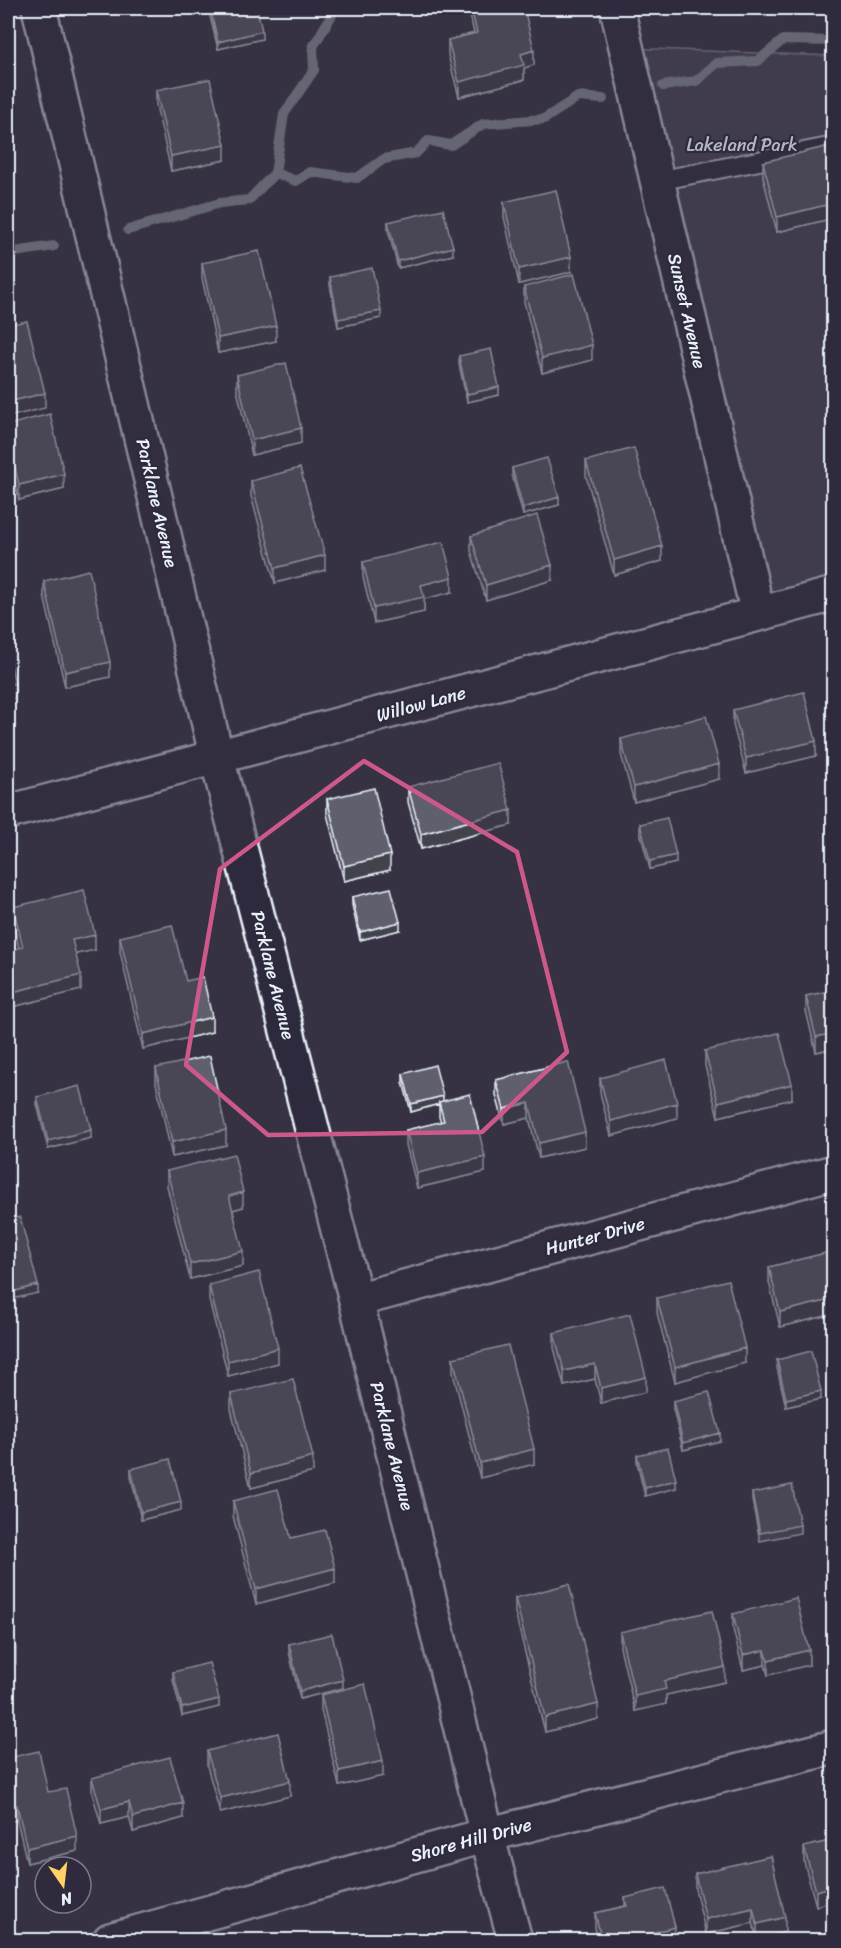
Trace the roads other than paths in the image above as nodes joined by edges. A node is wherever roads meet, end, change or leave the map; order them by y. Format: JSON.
{"nodes":[{"id":1,"x":39,"y":8,"type":"edge"},
{"id":2,"x":617,"y":8,"type":"edge"},
{"id":3,"x":834,"y":146,"type":"edge"},
{"id":4,"x":657,"y":181,"type":"junction"},
{"id":5,"x":834,"y":594,"type":"edge"},
{"id":6,"x":758,"y":614,"type":"junction"},
{"id":7,"x":217,"y":758,"type":"junction"},
{"id":8,"x":8,"y":812,"type":"edge"},
{"id":9,"x":834,"y":1172,"type":"edge"},
{"id":10,"x":356,"y":1299,"type":"junction"},
{"id":11,"x":834,"y":1747,"type":"edge"},
{"id":12,"x":487,"y":1835,"type":"junction"},
{"id":13,"x":111,"y":1941,"type":"edge"},
{"id":14,"x":515,"y":1941,"type":"edge"}],
"edges":[{"from":1,"to":7,"type":"street","name":"Parklane Avenue"},
{"from":2,"to":4,"type":"street","name":"Sunset Avenue"},
{"from":3,"to":4,"type":"lane"},
{"from":4,"to":6,"type":"street","name":"Sunset Avenue"},
{"from":5,"to":6,"type":"street","name":"Willow Lane"},
{"from":6,"to":7,"type":"street","name":"Willow Lane"},
{"from":7,"to":8,"type":"street","name":"Willow Lane"},
{"from":7,"to":10,"type":"street","name":"Parklane Avenue"},
{"from":9,"to":10,"type":"street","name":"Hunter Drive"},
{"from":10,"to":12,"type":"street","name":"Parklane Avenue"},
{"from":11,"to":12,"type":"street","name":"Shore Hill Drive"},
{"from":12,"to":13,"type":"street","name":"Shore Hill Drive"},
{"from":12,"to":14,"type":"street","name":"Parklane Avenue"}]}
